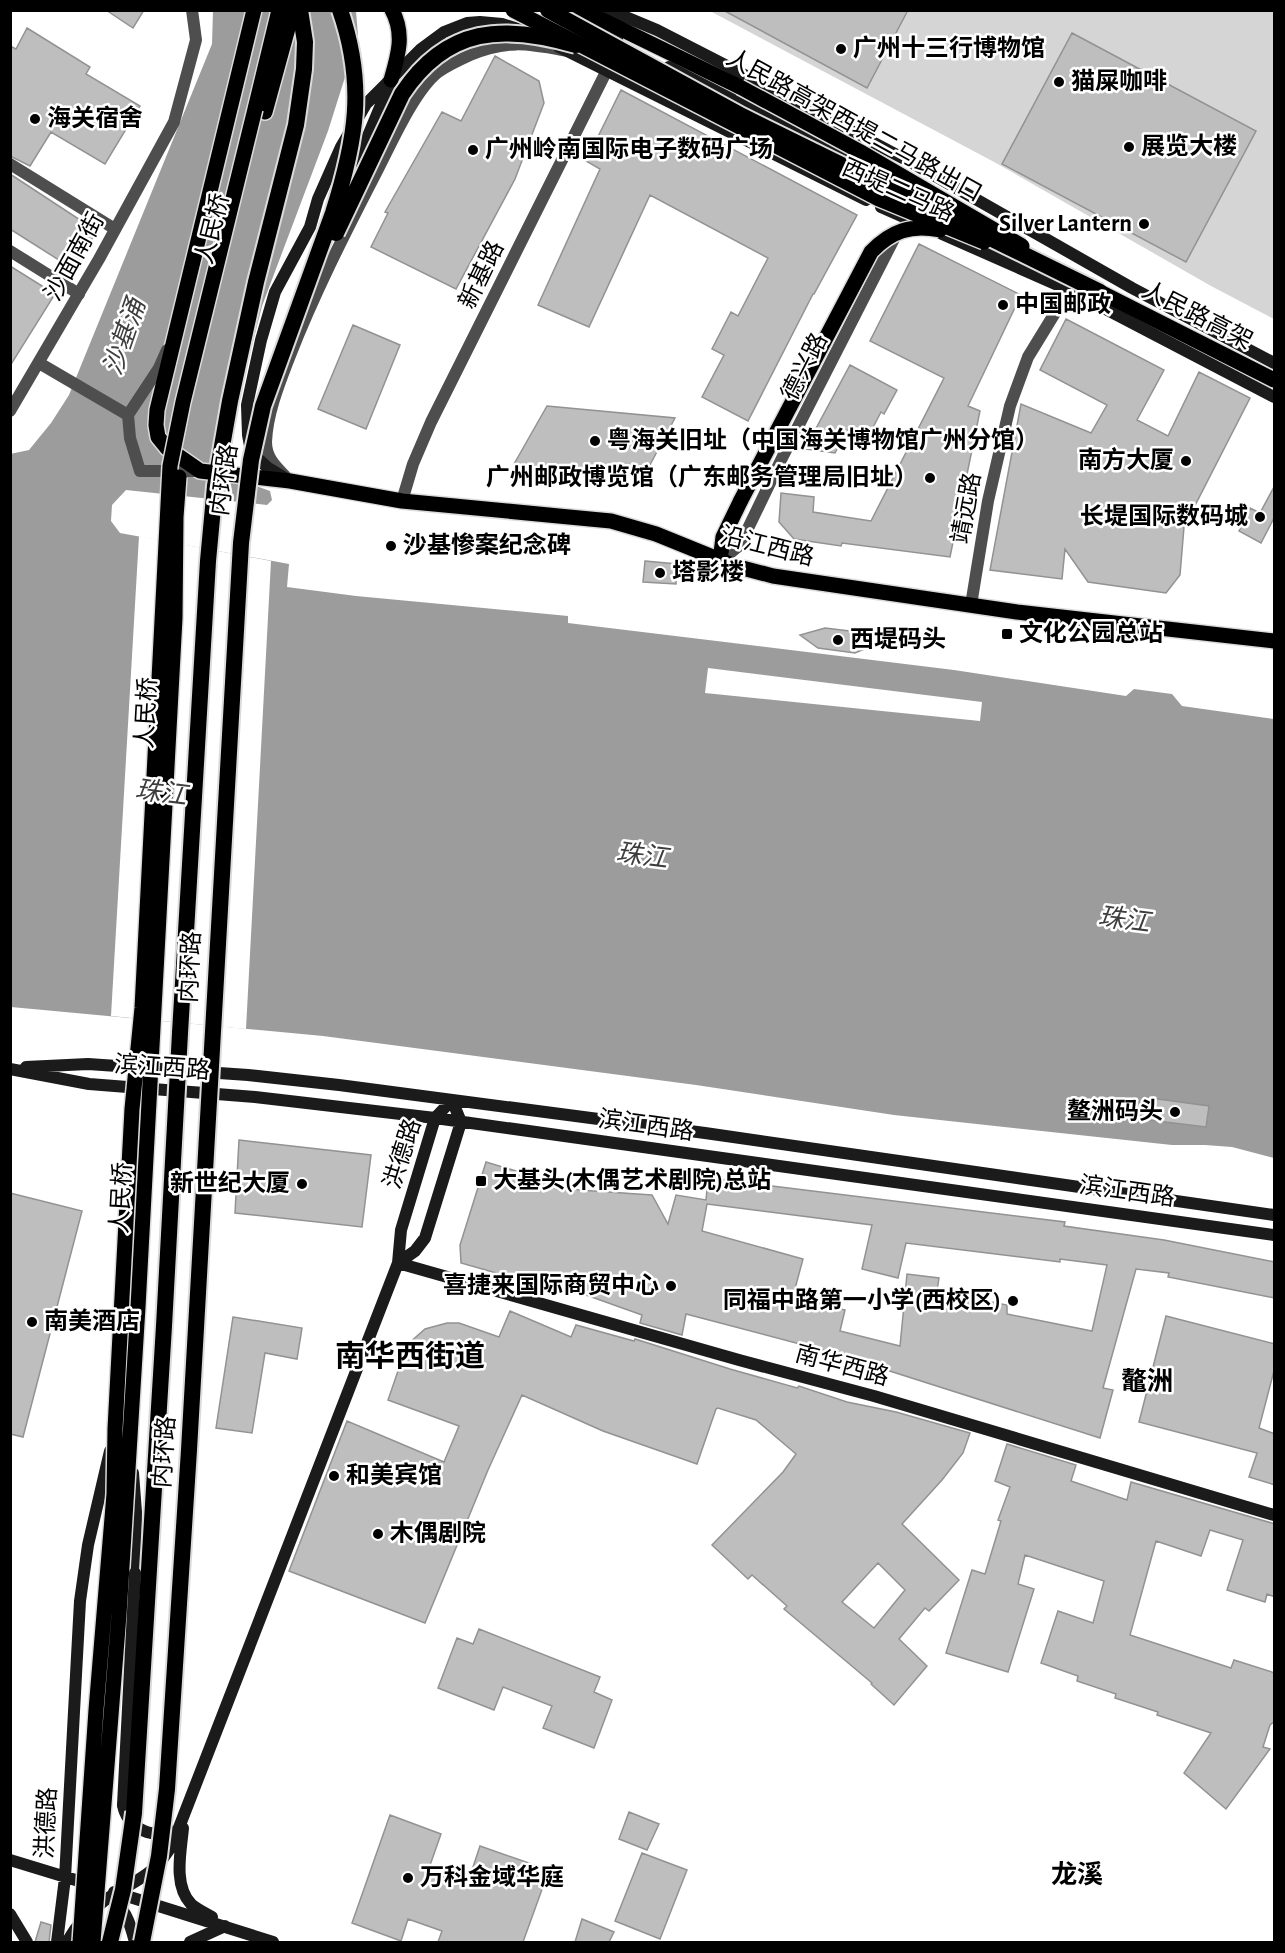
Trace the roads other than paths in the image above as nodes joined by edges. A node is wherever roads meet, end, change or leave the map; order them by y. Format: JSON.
{"nodes":[{"id":1,"x":192,"y":10,"type":"edge"},
{"id":2,"x":254,"y":10,"type":"edge"},
{"id":3,"x":279,"y":10,"type":"edge"},
{"id":4,"x":293,"y":10,"type":"edge"},
{"id":5,"x":300,"y":10,"type":"edge"},
{"id":6,"x":306,"y":10,"type":"edge"},
{"id":7,"x":340,"y":10,"type":"edge"},
{"id":8,"x":392,"y":10,"type":"edge"},
{"id":9,"x":513,"y":10,"type":"edge"},
{"id":10,"x":548,"y":10,"type":"edge"},
{"id":11,"x":571,"y":10,"type":"edge"},
{"id":12,"x":582,"y":10,"type":"edge"},
{"id":13,"x":609,"y":10,"type":"edge"},
{"id":14,"x":305,"y":42,"type":"junction"},
{"id":15,"x":573,"y":48,"type":"junction"},
{"id":16,"x":607,"y":70,"type":"junction"},
{"id":17,"x":391,"y":80,"type":"junction"},
{"id":18,"x":10,"y":164,"type":"edge"},
{"id":19,"x":879,"y":175,"type":"junction"},
{"id":20,"x":1002,"y":215,"type":"junction"},
{"id":21,"x":905,"y":218,"type":"junction"},
{"id":22,"x":310,"y":227,"type":"junction"},
{"id":23,"x":115,"y":229,"type":"junction"},
{"id":24,"x":972,"y":238,"type":"junction"},
{"id":25,"x":10,"y":250,"type":"edge"},
{"id":26,"x":1069,"y":290,"type":"junction"},
{"id":27,"x":1100,"y":292,"type":"junction"},
{"id":28,"x":79,"y":294,"type":"junction"},
{"id":29,"x":175,"y":332,"type":"junction"},
{"id":30,"x":285,"y":342,"type":"junction"},
{"id":31,"x":1275,"y":363,"type":"edge"},
{"id":32,"x":43,"y":365,"type":"junction"},
{"id":33,"x":1275,"y":380,"type":"edge"},
{"id":34,"x":1275,"y":397,"type":"edge"},
{"id":35,"x":10,"y":411,"type":"edge"},
{"id":36,"x":128,"y":414,"type":"junction"},
{"id":37,"x":200,"y":471,"type":"junction"},
{"id":38,"x":217,"y":473,"type":"junction"},
{"id":39,"x":290,"y":481,"type":"junction"},
{"id":40,"x":402,"y":501,"type":"junction"},
{"id":41,"x":720,"y":561,"type":"junction"},
{"id":42,"x":971,"y":605,"type":"junction"},
{"id":43,"x":1275,"y":641,"type":"edge"},
{"id":44,"x":10,"y":1068,"type":"edge"},
{"id":45,"x":452,"y":1100,"type":"junction"},
{"id":46,"x":435,"y":1118,"type":"junction"},
{"id":47,"x":461,"y":1122,"type":"junction"},
{"id":48,"x":1275,"y":1215,"type":"edge"},
{"id":49,"x":1275,"y":1235,"type":"edge"},
{"id":50,"x":398,"y":1263,"type":"junction"},
{"id":51,"x":122,"y":1430,"type":"junction"},
{"id":52,"x":1275,"y":1515,"type":"edge"},
{"id":53,"x":184,"y":1816,"type":"junction"},
{"id":54,"x":10,"y":1860,"type":"edge"},
{"id":55,"x":65,"y":1878,"type":"junction"},
{"id":56,"x":114,"y":1895,"type":"junction"},
{"id":57,"x":10,"y":1914,"type":"edge"},
{"id":58,"x":225,"y":1926,"type":"junction"},
{"id":59,"x":27,"y":1942,"type":"edge"},
{"id":60,"x":57,"y":1942,"type":"edge"},
{"id":61,"x":67,"y":1942,"type":"edge"},
{"id":62,"x":80,"y":1942,"type":"edge"},
{"id":63,"x":93,"y":1942,"type":"edge"},
{"id":64,"x":110,"y":1942,"type":"edge"},
{"id":65,"x":135,"y":1942,"type":"edge"},
{"id":66,"x":142,"y":1942,"type":"edge"},
{"id":67,"x":190,"y":1942,"type":"edge"},
{"id":68,"x":273,"y":1942,"type":"edge"}],
"edges":[{"from":1,"to":23,"type":"street","name":"沙面南街"},
{"from":2,"to":29,"type":"main road"},
{"from":3,"to":51,"type":"main road","name":"人民桥","bridge":true},
{"from":4,"to":51,"type":"main road","name":"人民桥","bridge":true},
{"from":5,"to":14,"type":"highway","name":"内环路"},
{"from":6,"to":14,"type":"highway"},
{"from":7,"to":30,"type":"highway","name":"内环路","bridge":true},
{"from":8,"to":17,"type":"main road"},
{"from":9,"to":15,"type":"main road","bridge":true},
{"from":10,"to":27,"type":"highway","bridge":true},
{"from":11,"to":19,"type":"main road"},
{"from":12,"to":27,"type":"main road","name":"人民路高架西堤二马路出口","bridge":true},
{"from":13,"to":20,"type":"main road","name":"西堤二马路"},
{"from":14,"to":38,"type":"highway","name":"内环路"},
{"from":15,"to":16,"type":"main road","name":"西堤二马路"},
{"from":15,"to":17,"type":"main road","name":"西堤二马路"},
{"from":15,"to":24,"type":"main road","bridge":true},
{"from":15,"to":30,"type":"highway","bridge":true},
{"from":15,"to":39,"type":"street"},
{"from":16,"to":21,"type":"main road","name":"西堤二马路"},
{"from":16,"to":40,"type":"street","name":"新基路"},
{"from":17,"to":22,"type":"main road"},
{"from":17,"to":22,"type":"main road","name":"西堤二马路"},
{"from":18,"to":23,"type":"street"},
{"from":19,"to":20,"type":"main road"},
{"from":19,"to":21,"type":"main road"},
{"from":20,"to":31,"type":"main road","name":"西堤二马路"},
{"from":21,"to":26,"type":"main road","name":"西堤二马路"},
{"from":21,"to":41,"type":"street","name":"德兴路"},
{"from":22,"to":39,"type":"main road"},
{"from":23,"to":28,"type":"street","name":"沙面南街"},
{"from":24,"to":27,"type":"main road","bridge":true},
{"from":24,"to":41,"type":"main road","bridge":true},
{"from":25,"to":28,"type":"street"},
{"from":26,"to":34,"type":"main road","name":"西堤二马路"},
{"from":26,"to":42,"type":"street","name":"靖远路"},
{"from":27,"to":33,"type":"main road","name":"人民路高架"},
{"from":28,"to":32,"type":"street","name":"沙面南街"},
{"from":29,"to":36,"type":"street"},
{"from":29,"to":37,"type":"main road"},
{"from":30,"to":66,"type":"highway","name":"内环路","bridge":true},
{"from":32,"to":35,"type":"street","name":"沙面南街"},
{"from":32,"to":36,"type":"street"},
{"from":36,"to":37,"type":"street"},
{"from":37,"to":38,"type":"main road","name":"沿江西路"},
{"from":38,"to":39,"type":"main road","name":"沿江西路"},
{"from":38,"to":64,"type":"highway","name":"内环路","bridge":true},
{"from":39,"to":40,"type":"main road","name":"沿江西路"},
{"from":40,"to":41,"type":"main road","name":"沿江西路"},
{"from":41,"to":42,"type":"main road","name":"沿江西路"},
{"from":42,"to":43,"type":"main road","name":"沿江西路"},
{"from":44,"to":45,"type":"main road","name":"滨江西路"},
{"from":44,"to":46,"type":"main road","name":"滨江西路"},
{"from":45,"to":46,"type":"main road","name":"洪德路"},
{"from":45,"to":47,"type":"main road","name":"洪德路"},
{"from":45,"to":48,"type":"main road","name":"滨江西路"},
{"from":46,"to":47,"type":"main road","name":"滨江西路"},
{"from":46,"to":50,"type":"main road","name":"洪德路"},
{"from":47,"to":49,"type":"main road","name":"滨江西路"},
{"from":47,"to":50,"type":"main road","name":"洪德路"},
{"from":50,"to":52,"type":"main road","name":"南华西路"},
{"from":50,"to":53,"type":"main road"},
{"from":51,"to":53,"type":"main road","bridge":true},
{"from":51,"to":55,"type":"main road","name":"洪德路","bridge":true},
{"from":51,"to":62,"type":"main road","bridge":true},
{"from":51,"to":63,"type":"main road","bridge":true},
{"from":53,"to":56,"type":"main road"},
{"from":53,"to":58,"type":"main road"},
{"from":54,"to":55,"type":"main road"},
{"from":55,"to":56,"type":"main road"},
{"from":55,"to":60,"type":"main road","name":"洪德路"},
{"from":56,"to":58,"type":"main road"},
{"from":56,"to":61,"type":"main road"},
{"from":56,"to":65,"type":"main road"},
{"from":57,"to":59,"type":"main road"},
{"from":58,"to":67,"type":"main road"},
{"from":58,"to":68,"type":"main road"}]}
